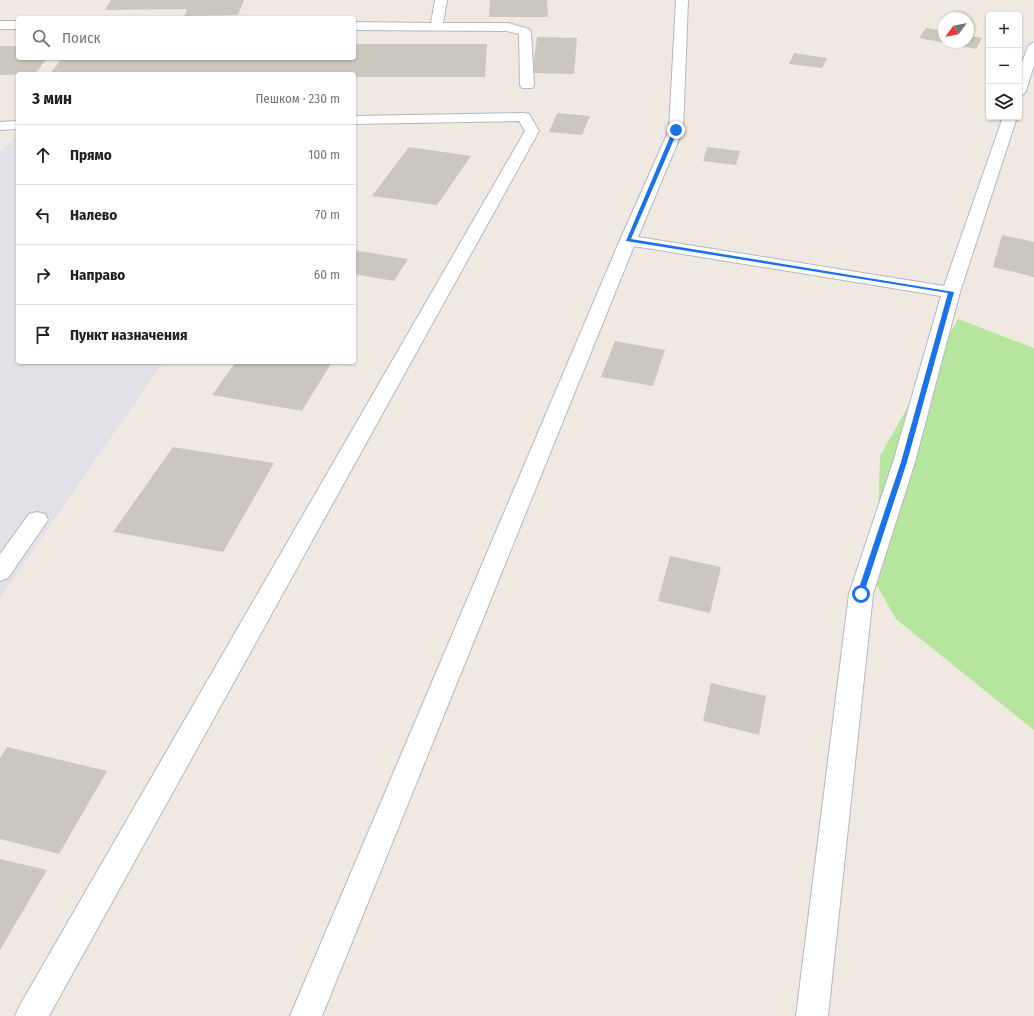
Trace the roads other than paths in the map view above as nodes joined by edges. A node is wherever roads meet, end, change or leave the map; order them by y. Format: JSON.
{"nodes":[{"id":1,"x":441,"y":0,"type":"edge"},
{"id":2,"x":682,"y":0,"type":"edge"},
{"id":3,"x":0,"y":25,"type":"edge"},
{"id":4,"x":16,"y":25,"type":"edge"},
{"id":5,"x":356,"y":26,"type":"edge"},
{"id":6,"x":436,"y":26,"type":"junction"},
{"id":7,"x":1034,"y":46,"type":"edge"},
{"id":8,"x":1021,"y":84,"type":"edge"},
{"id":9,"x":527,"y":85,"type":"dead end"},
{"id":10,"x":356,"y":120,"type":"edge"},
{"id":11,"x":1009,"y":120,"type":"edge"},
{"id":12,"x":16,"y":125,"type":"edge"},
{"id":13,"x":0,"y":126,"type":"edge"},
{"id":14,"x":628,"y":240,"type":"junction"},
{"id":15,"x":951,"y":292,"type":"junction"},
{"id":16,"x":37,"y":520,"type":"dead end"},
{"id":17,"x":0,"y":572,"type":"edge"},
{"id":18,"x":31,"y":1016,"type":"edge"},
{"id":19,"x":306,"y":1016,"type":"edge"},
{"id":20,"x":812,"y":1016,"type":"edge"}],
"edges":[{"from":1,"to":6,"type":"street"},
{"from":2,"to":14,"type":"street"},
{"from":3,"to":4,"type":"street"},
{"from":5,"to":6,"type":"street"},
{"from":6,"to":9,"type":"street"},
{"from":7,"to":8,"type":"street"},
{"from":10,"to":18,"type":"street"},
{"from":11,"to":15,"type":"street"},
{"from":12,"to":13,"type":"street"},
{"from":14,"to":15,"type":"street"},
{"from":14,"to":19,"type":"street"},
{"from":15,"to":20,"type":"street"},
{"from":16,"to":17,"type":"street"}]}
